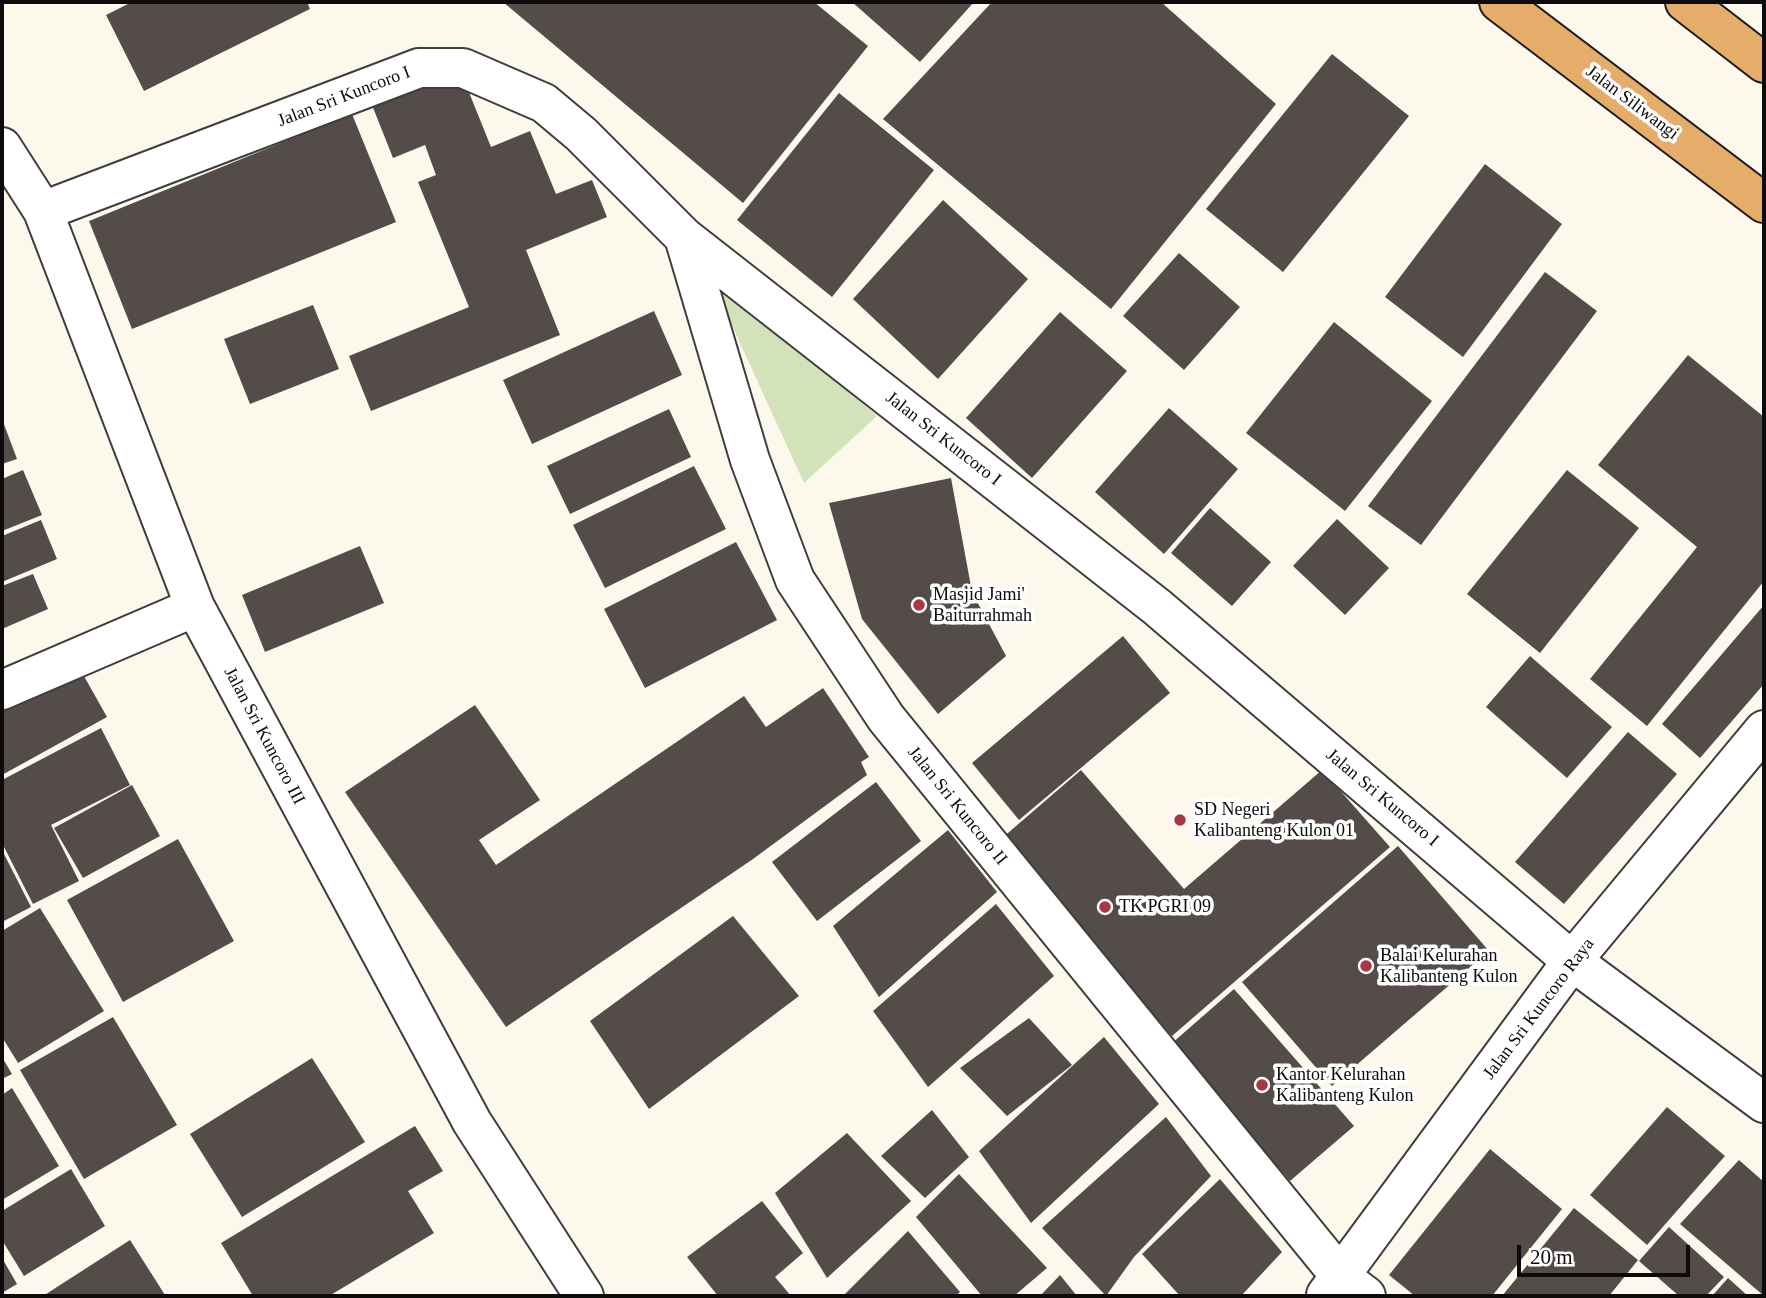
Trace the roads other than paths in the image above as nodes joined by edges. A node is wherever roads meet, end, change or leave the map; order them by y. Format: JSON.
{"nodes":[{"id":1,"x":1500,"y":2,"type":"edge"},
{"id":2,"x":1685,"y":2,"type":"edge"},
{"id":3,"x":1764,"y":63,"type":"edge"},
{"id":4,"x":2,"y":147,"type":"edge"},
{"id":5,"x":1764,"y":203,"type":"edge"},
{"id":6,"x":43,"y":211,"type":"junction"},
{"id":7,"x":684,"y":237,"type":"junction"},
{"id":8,"x":195,"y":607,"type":"junction"},
{"id":9,"x":2,"y":690,"type":"edge"},
{"id":10,"x":1764,"y":730,"type":"edge"},
{"id":11,"x":1572,"y":961,"type":"junction"},
{"id":12,"x":1764,"y":1103,"type":"edge"},
{"id":13,"x":1344,"y":1290,"type":"edge"},
{"id":14,"x":584,"y":1296,"type":"edge"}],
"edges":[{"from":1,"to":5,"type":"highway","name":"Jalan Siliwangi"},
{"from":2,"to":3,"type":"highway"},
{"from":4,"to":6,"type":"street","name":"Jalan Sri Kuncoro III"},
{"from":6,"to":7,"type":"street","name":"Jalan Sri Kuncoro I"},
{"from":6,"to":8,"type":"street","name":"Jalan Sri Kuncoro III"},
{"from":7,"to":11,"type":"street","name":"Jalan Sri Kuncoro I"},
{"from":7,"to":13,"type":"street","name":"Jalan Sri Kuncoro II"},
{"from":8,"to":9,"type":"street"},
{"from":8,"to":14,"type":"street","name":"Jalan Sri Kuncoro III"},
{"from":10,"to":11,"type":"street","name":"Jalan Sri Kuncoro Raya"},
{"from":11,"to":12,"type":"street","name":"Jalan Sri Kuncoro I"},
{"from":11,"to":13,"type":"street","name":"Jalan Sri Kuncoro Raya"}]}
